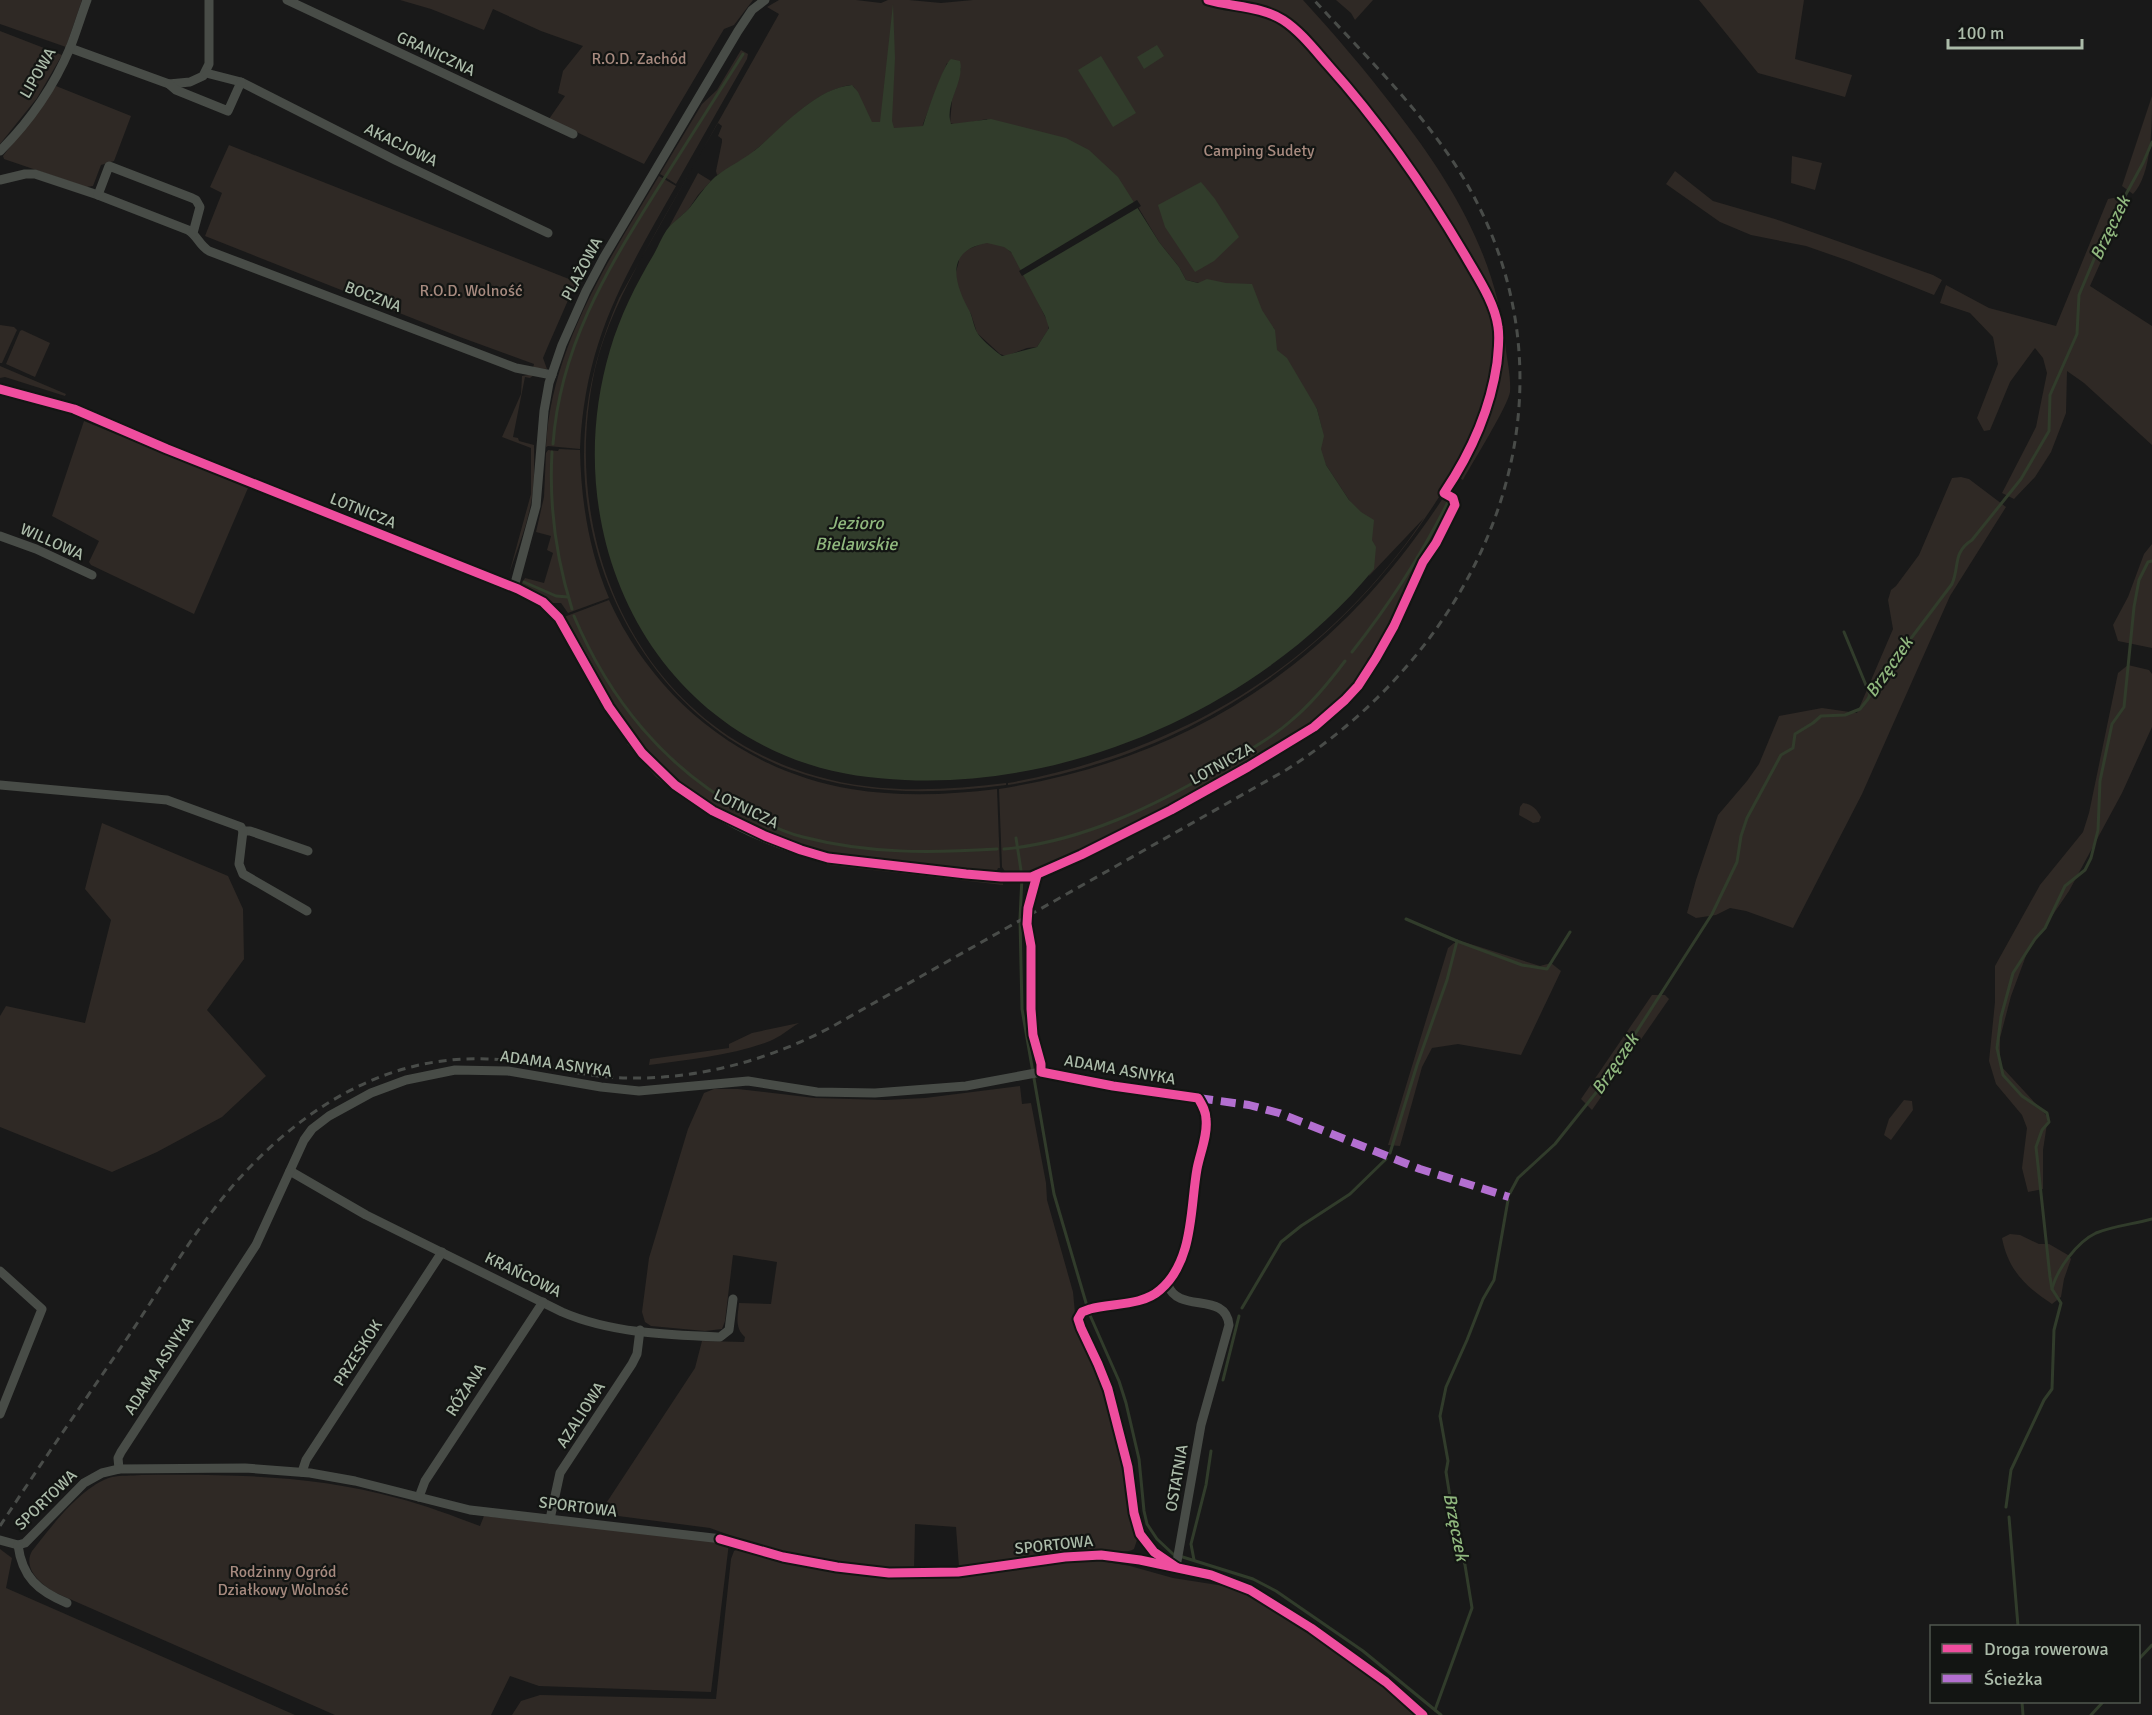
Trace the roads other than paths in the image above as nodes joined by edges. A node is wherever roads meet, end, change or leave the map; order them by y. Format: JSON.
{"nodes":[{"id":1,"x":87,"y":0,"type":"edge"},
{"id":2,"x":209,"y":0,"type":"edge"},
{"id":3,"x":287,"y":0,"type":"edge"},
{"id":4,"x":765,"y":0,"type":"edge"},
{"id":5,"x":70,"y":48,"type":"junction"},
{"id":6,"x":206,"y":73,"type":"junction"},
{"id":7,"x":241,"y":82,"type":"junction"},
{"id":8,"x":169,"y":84,"type":"junction"},
{"id":9,"x":573,"y":134,"type":"dead end"},
{"id":10,"x":0,"y":151,"type":"edge"},
{"id":11,"x":0,"y":180,"type":"edge"},
{"id":12,"x":98,"y":195,"type":"junction"},
{"id":13,"x":193,"y":233,"type":"junction"},
{"id":14,"x":548,"y":233,"type":"dead end"},
{"id":15,"x":552,"y":375,"type":"junction"},
{"id":16,"x":0,"y":390,"type":"edge"},
{"id":17,"x":1455,"y":505,"type":"dead end"},
{"id":18,"x":0,"y":536,"type":"edge"},
{"id":19,"x":92,"y":575,"type":"dead end"},
{"id":20,"x":514,"y":587,"type":"junction"},
{"id":21,"x":0,"y":785,"type":"edge"},
{"id":22,"x":243,"y":831,"type":"junction"},
{"id":23,"x":308,"y":851,"type":"dead end"},
{"id":24,"x":1034,"y":876,"type":"junction"},
{"id":25,"x":308,"y":911,"type":"dead end"},
{"id":26,"x":1036,"y":1073,"type":"junction"},
{"id":27,"x":1198,"y":1098,"type":"joint"},
{"id":28,"x":290,"y":1171,"type":"junction"},
{"id":29,"x":442,"y":1252,"type":"junction"},
{"id":30,"x":0,"y":1271,"type":"edge"},
{"id":31,"x":733,"y":1299,"type":"dead end"},
{"id":32,"x":543,"y":1302,"type":"junction"},
{"id":33,"x":640,"y":1330,"type":"junction"},
{"id":34,"x":0,"y":1414,"type":"edge"},
{"id":35,"x":119,"y":1469,"type":"junction"},
{"id":36,"x":302,"y":1472,"type":"junction"},
{"id":37,"x":419,"y":1497,"type":"junction"},
{"id":38,"x":550,"y":1519,"type":"junction"},
{"id":39,"x":0,"y":1540,"type":"edge"},
{"id":40,"x":18,"y":1545,"type":"junction"},
{"id":41,"x":1177,"y":1564,"type":"junction"},
{"id":42,"x":67,"y":1603,"type":"dead end"},
{"id":43,"x":1423,"y":1715,"type":"edge"}],
"edges":[{"from":1,"to":5,"type":"street","name":"LIPOWA"},
{"from":2,"to":6,"type":"street"},
{"from":3,"to":9,"type":"street","name":"GRANICZNA"},
{"from":4,"to":15,"type":"street","name":"PLAŻOWA"},
{"from":5,"to":8,"type":"street"},
{"from":5,"to":10,"type":"street","name":"LIPOWA"},
{"from":6,"to":7,"type":"street","name":"AKACJOWA"},
{"from":6,"to":8,"type":"street"},
{"from":7,"to":8,"type":"street"},
{"from":7,"to":14,"type":"street","name":"AKACJOWA"},
{"from":11,"to":12,"type":"street","name":"BOCZNA"},
{"from":12,"to":13,"type":"street","name":"BOCZNA"},
{"from":12,"to":13,"type":"street"},
{"from":13,"to":15,"type":"street","name":"BOCZNA"},
{"from":15,"to":20,"type":"street","name":"PLAŻOWA"},
{"from":16,"to":20,"type":"street","name":"LOTNICZA"},
{"from":17,"to":24,"type":"street","name":"LOTNICZA"},
{"from":18,"to":19,"type":"street","name":"WILLOWA"},
{"from":20,"to":24,"type":"street","name":"LOTNICZA"},
{"from":21,"to":22,"type":"street"},
{"from":22,"to":23,"type":"street"},
{"from":22,"to":25,"type":"street"},
{"from":24,"to":26,"type":"street"},
{"from":26,"to":27,"type":"street","name":"ADAMA ASNYKA"},
{"from":26,"to":28,"type":"street","name":"ADAMA ASNYKA"},
{"from":27,"to":41,"type":"street","name":"OSTATNIA"},
{"from":28,"to":29,"type":"street","name":"KRAŃCOWA"},
{"from":28,"to":35,"type":"street","name":"ADAMA ASNYKA"},
{"from":29,"to":32,"type":"street","name":"KRAŃCOWA"},
{"from":29,"to":36,"type":"street","name":"PRZESKOK"},
{"from":30,"to":34,"type":"street"},
{"from":31,"to":33,"type":"street","name":"KRAŃCOWA"},
{"from":32,"to":33,"type":"street","name":"KRAŃCOWA"},
{"from":32,"to":37,"type":"street","name":"RÓŻANA"},
{"from":33,"to":38,"type":"street","name":"AZALIOWA"},
{"from":35,"to":36,"type":"street","name":"SPORTOWA"},
{"from":35,"to":40,"type":"street","name":"SPORTOWA"},
{"from":36,"to":37,"type":"street","name":"SPORTOWA"},
{"from":37,"to":38,"type":"street","name":"SPORTOWA"},
{"from":38,"to":41,"type":"street","name":"SPORTOWA"},
{"from":39,"to":40,"type":"street","name":"SPORTOWA"},
{"from":40,"to":42,"type":"street"},
{"from":41,"to":43,"type":"street","name":"SPORTOWA"}]}
